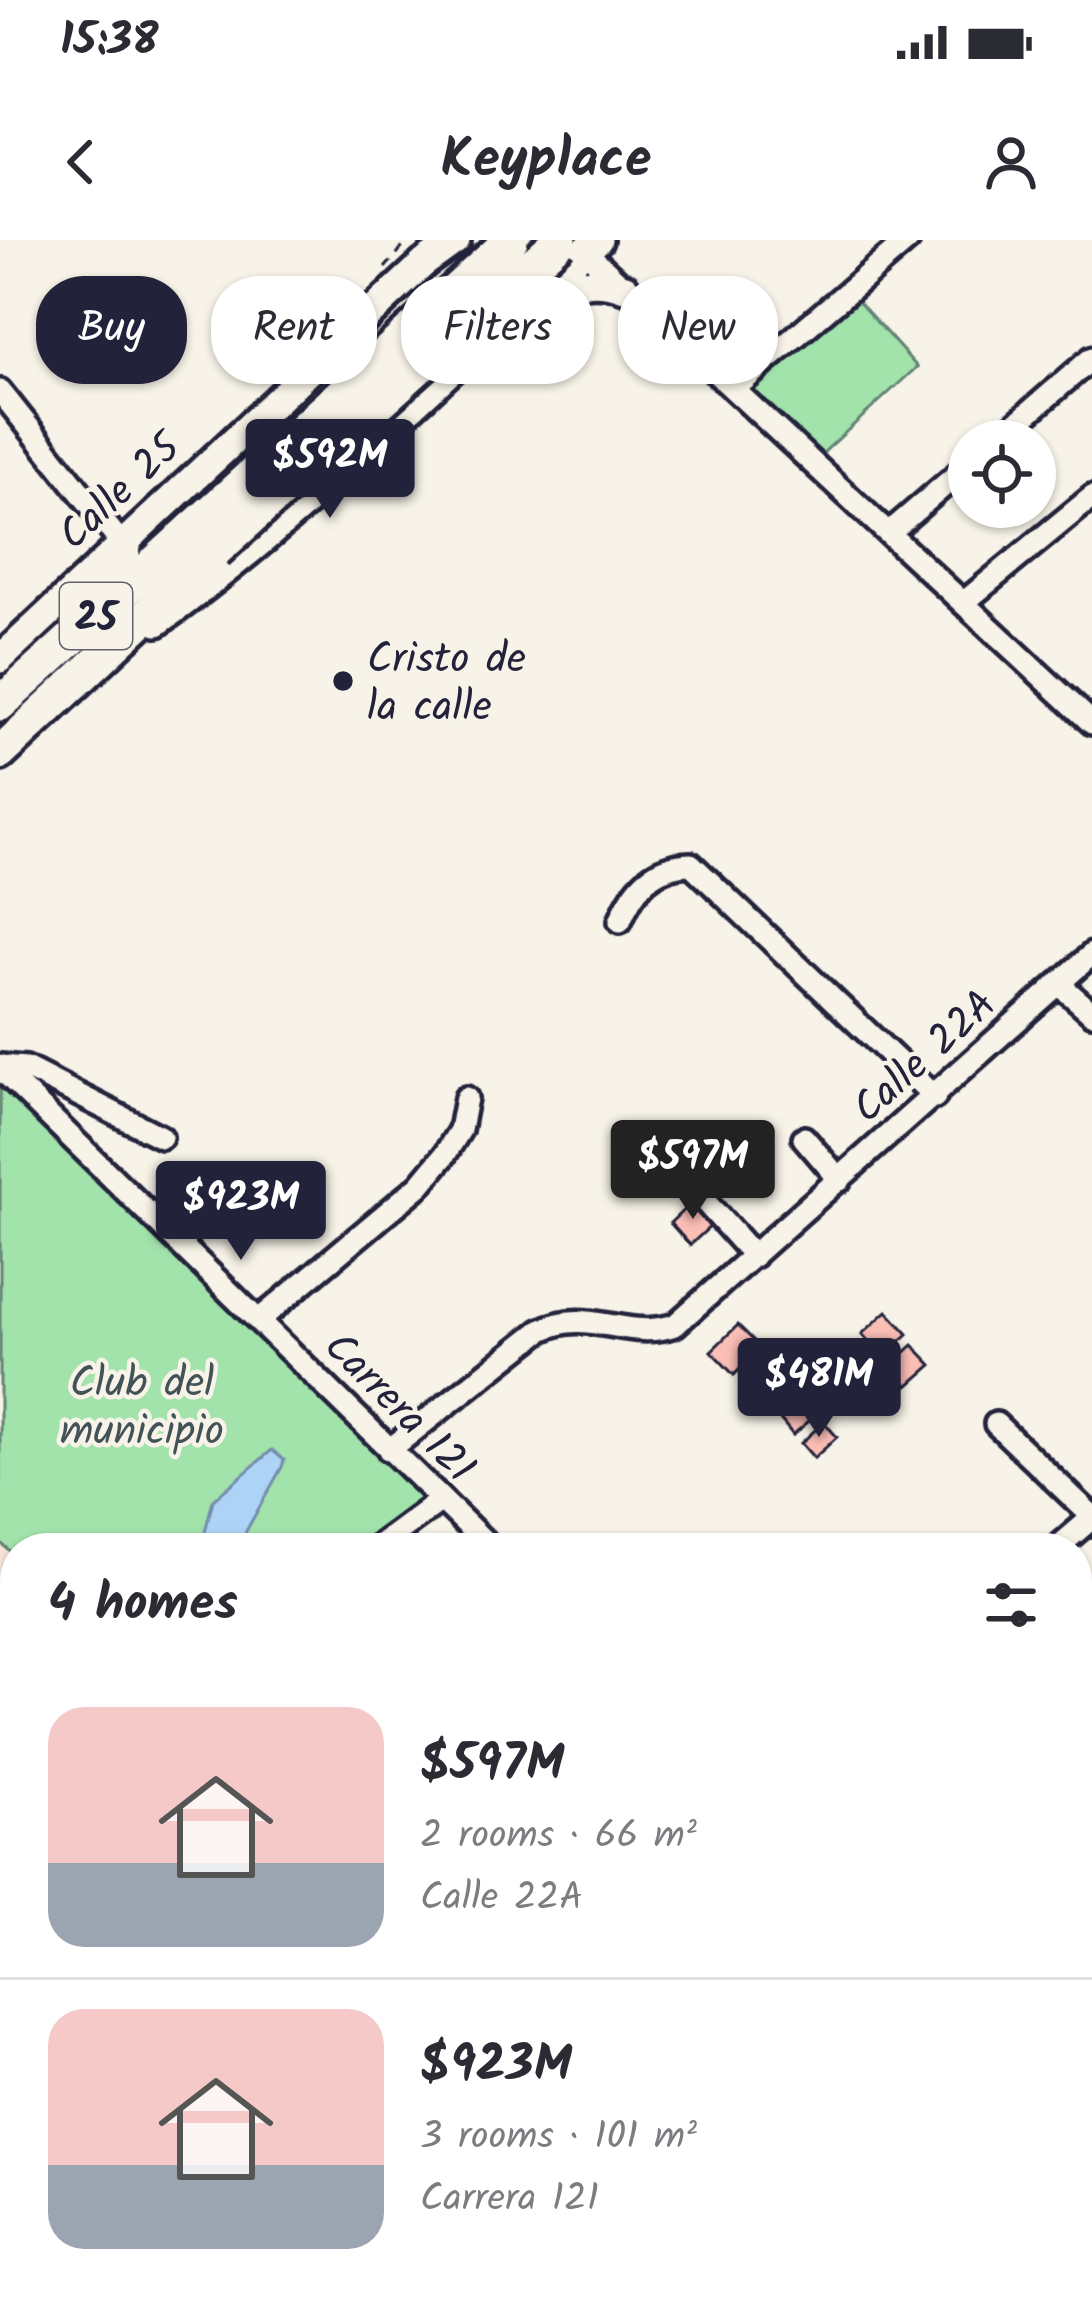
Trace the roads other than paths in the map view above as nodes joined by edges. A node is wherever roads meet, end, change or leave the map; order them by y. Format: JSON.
{"nodes":[{"id":1,"x":502,"y":240,"type":"edge"},
{"id":2,"x":511,"y":240,"type":"edge"},
{"id":3,"x":908,"y":240,"type":"edge"},
{"id":4,"x":452,"y":241,"type":"edge"},
{"id":5,"x":580,"y":243,"type":"edge"},
{"id":6,"x":524,"y":276,"type":"edge"},
{"id":7,"x":547,"y":276,"type":"edge"},
{"id":8,"x":618,"y":281,"type":"edge"},
{"id":9,"x":1092,"y":358,"type":"edge"},
{"id":10,"x":432,"y":384,"type":"edge"},
{"id":11,"x":729,"y":384,"type":"edge"},
{"id":12,"x":734,"y":389,"type":"junction"},
{"id":13,"x":2,"y":396,"type":"edge"},
{"id":14,"x":1020,"y":420,"type":"edge"},
{"id":15,"x":948,"y":482,"type":"edge"},
{"id":16,"x":1092,"y":496,"type":"edge"},
{"id":17,"x":889,"y":533,"type":"junction"},
{"id":18,"x":204,"y":540,"type":"junction"},
{"id":19,"x":124,"y":547,"type":"junction"},
{"id":20,"x":963,"y":603,"type":"junction"},
{"id":21,"x":108,"y":605,"type":"junction"},
{"id":22,"x":0,"y":659,"type":"edge"},
{"id":23,"x":95,"y":667,"type":"junction"},
{"id":24,"x":0,"y":704,"type":"edge"},
{"id":25,"x":1092,"y":723,"type":"edge"},
{"id":26,"x":0,"y":753,"type":"edge"},
{"id":27,"x":620,"y":920,"type":"dead end"},
{"id":28,"x":1092,"y":954,"type":"edge"},
{"id":29,"x":1059,"y":984,"type":"junction"},
{"id":30,"x":1092,"y":1013,"type":"edge"},
{"id":31,"x":0,"y":1067,"type":"edge"},
{"id":32,"x":935,"y":1097,"type":"junction"},
{"id":33,"x":466,"y":1098,"type":"dead end"},
{"id":34,"x":161,"y":1137,"type":"dead end"},
{"id":35,"x":804,"y":1138,"type":"dead end"},
{"id":36,"x":682,"y":1176,"type":"dead end"},
{"id":37,"x":840,"y":1180,"type":"junction"},
{"id":38,"x":754,"y":1256,"type":"junction"},
{"id":39,"x":259,"y":1320,"type":"junction"},
{"id":40,"x":996,"y":1424,"type":"dead end"},
{"id":41,"x":389,"y":1450,"type":"junction"},
{"id":42,"x":441,"y":1500,"type":"junction"},
{"id":43,"x":1092,"y":1517,"type":"edge"},
{"id":44,"x":396,"y":1533,"type":"edge"},
{"id":45,"x":475,"y":1533,"type":"edge"}],
"edges":[{"from":1,"to":6,"type":"main road"},
{"from":2,"to":18,"type":"highway","name":"Calle 25","number":"25","bridge":true},
{"from":3,"to":12,"type":"street"},
{"from":4,"to":19,"type":"main road","name":"Calle 25","number":"25"},
{"from":5,"to":7,"type":"main road","name":"Calle 25","number":"25"},
{"from":5,"to":8,"type":"street"},
{"from":5,"to":18,"type":"highway","name":"Calle 25","number":"25","bridge":true},
{"from":9,"to":14,"type":"street"},
{"from":10,"to":23,"type":"main road","name":"Calle 25","number":"25"},
{"from":11,"to":12,"type":"street"},
{"from":12,"to":17,"type":"street"},
{"from":13,"to":19,"type":"street"},
{"from":15,"to":17,"type":"street"},
{"from":16,"to":20,"type":"street"},
{"from":17,"to":20,"type":"street"},
{"from":18,"to":21,"type":"highway","name":"Calle 25","number":"25"},
{"from":18,"to":23,"type":"highway","name":"Calle 25","number":"25"},
{"from":19,"to":21,"type":"highway"},
{"from":19,"to":22,"type":"main road","name":"Calle 25","number":"25"},
{"from":20,"to":25,"type":"street"},
{"from":21,"to":24,"type":"highway","name":"Calle 25","number":"25"},
{"from":23,"to":26,"type":"highway","name":"Calle 25","number":"25"},
{"from":27,"to":32,"type":"street"},
{"from":28,"to":29,"type":"street","name":"Calle 22A"},
{"from":29,"to":30,"type":"street"},
{"from":29,"to":32,"type":"street","name":"Calle 22A"},
{"from":31,"to":34,"type":"street"},
{"from":31,"to":39,"type":"street","name":"Carrera 121"},
{"from":32,"to":37,"type":"street","name":"Calle 22A"},
{"from":33,"to":39,"type":"street"},
{"from":35,"to":37,"type":"street"},
{"from":36,"to":38,"type":"street"},
{"from":37,"to":38,"type":"street","name":"Calle 22A"},
{"from":38,"to":41,"type":"street","name":"Calle 22A"},
{"from":39,"to":41,"type":"street","name":"Carrera 121"},
{"from":40,"to":43,"type":"street"},
{"from":41,"to":42,"type":"street","name":"Carrera 121"},
{"from":42,"to":44,"type":"street"},
{"from":42,"to":45,"type":"street","name":"Carrera 121"}]}
